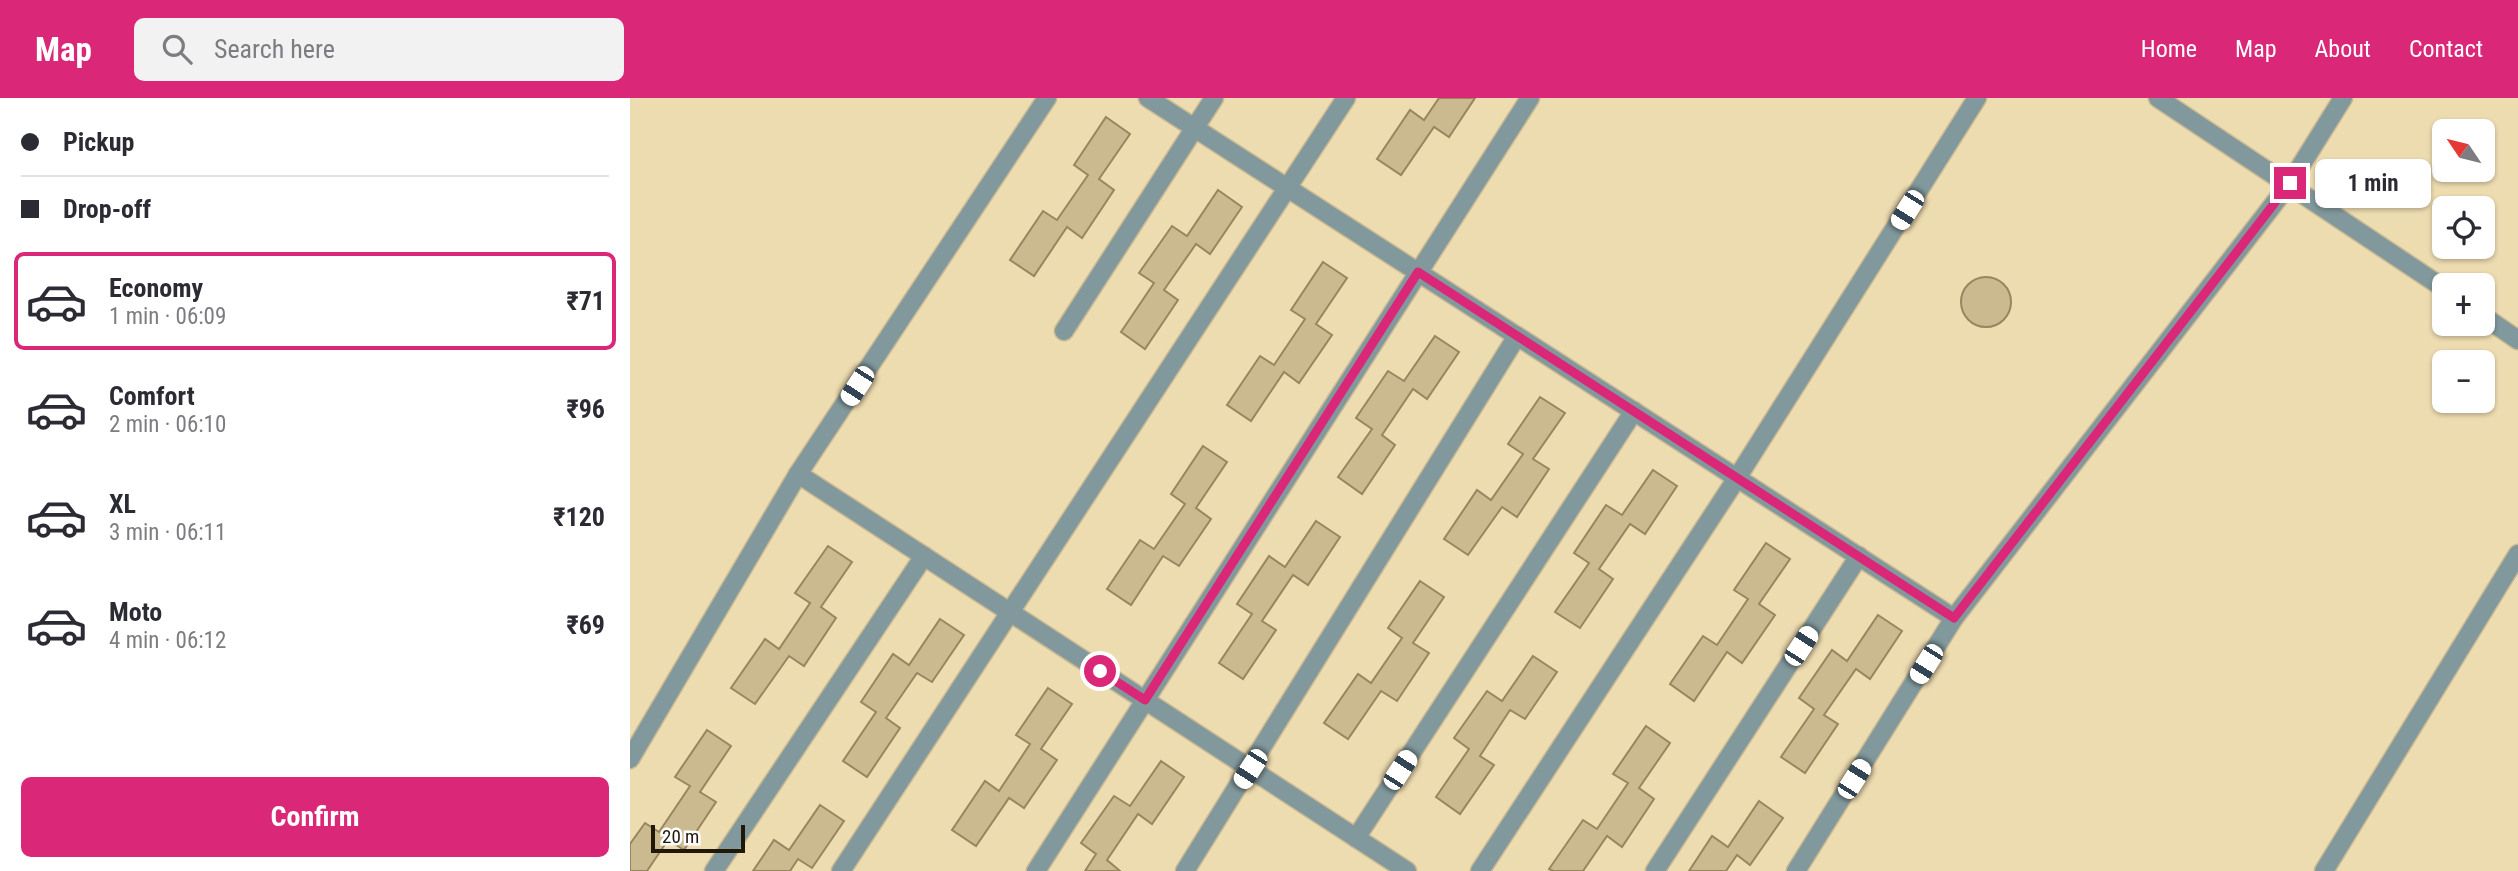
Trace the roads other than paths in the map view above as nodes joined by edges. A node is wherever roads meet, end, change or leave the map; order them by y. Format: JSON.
{"nodes":[{"id":1,"x":1047,"y":98,"type":"edge"},
{"id":2,"x":1148,"y":98,"type":"edge"},
{"id":3,"x":1214,"y":98,"type":"edge"},
{"id":4,"x":1346,"y":98,"type":"edge"},
{"id":5,"x":1530,"y":98,"type":"edge"},
{"id":6,"x":1977,"y":98,"type":"edge"},
{"id":7,"x":2158,"y":98,"type":"edge"},
{"id":8,"x":2343,"y":98,"type":"edge"},
{"id":9,"x":1194,"y":128,"type":"junction"},
{"id":10,"x":2290,"y":183,"type":"junction"},
{"id":11,"x":1287,"y":188,"type":"junction"},
{"id":12,"x":1418,"y":272,"type":"junction"},
{"id":13,"x":2432,"y":280,"type":"edge"},
{"id":14,"x":2495,"y":324,"type":"edge"},
{"id":15,"x":1064,"y":331,"type":"dead end"},
{"id":16,"x":1517,"y":336,"type":"junction"},
{"id":17,"x":2518,"y":340,"type":"edge"},
{"id":18,"x":1634,"y":411,"type":"junction"},
{"id":19,"x":798,"y":474,"type":"junction"},
{"id":20,"x":1737,"y":478,"type":"junction"},
{"id":21,"x":2518,"y":554,"type":"edge"},
{"id":22,"x":924,"y":556,"type":"junction"},
{"id":23,"x":1859,"y":556,"type":"junction"},
{"id":24,"x":1010,"y":612,"type":"junction"},
{"id":25,"x":1954,"y":618,"type":"junction"},
{"id":26,"x":1145,"y":700,"type":"junction"},
{"id":27,"x":630,"y":759,"type":"edge"},
{"id":28,"x":1250,"y":769,"type":"junction"},
{"id":29,"x":1356,"y":838,"type":"junction"},
{"id":30,"x":714,"y":871,"type":"edge"},
{"id":31,"x":841,"y":871,"type":"edge"},
{"id":32,"x":1035,"y":871,"type":"edge"},
{"id":33,"x":1185,"y":871,"type":"edge"},
{"id":34,"x":1407,"y":871,"type":"edge"},
{"id":35,"x":1480,"y":871,"type":"edge"},
{"id":36,"x":1655,"y":871,"type":"edge"},
{"id":37,"x":1796,"y":871,"type":"edge"},
{"id":38,"x":2324,"y":871,"type":"edge"}],
"edges":[{"from":1,"to":19,"type":"street"},
{"from":2,"to":9,"type":"street"},
{"from":3,"to":9,"type":"street"},
{"from":4,"to":11,"type":"street"},
{"from":5,"to":12,"type":"street"},
{"from":6,"to":20,"type":"street"},
{"from":7,"to":10,"type":"street"},
{"from":8,"to":10,"type":"street"},
{"from":9,"to":11,"type":"street"},
{"from":9,"to":15,"type":"street"},
{"from":10,"to":13,"type":"street"},
{"from":10,"to":25,"type":"street"},
{"from":11,"to":12,"type":"street"},
{"from":11,"to":24,"type":"street"},
{"from":12,"to":16,"type":"street"},
{"from":12,"to":26,"type":"street"},
{"from":14,"to":17,"type":"street"},
{"from":16,"to":18,"type":"street"},
{"from":16,"to":28,"type":"street"},
{"from":18,"to":20,"type":"street"},
{"from":18,"to":29,"type":"street"},
{"from":19,"to":22,"type":"street"},
{"from":19,"to":27,"type":"street"},
{"from":20,"to":23,"type":"street"},
{"from":20,"to":35,"type":"street"},
{"from":21,"to":38,"type":"street"},
{"from":22,"to":24,"type":"street"},
{"from":22,"to":30,"type":"street"},
{"from":23,"to":25,"type":"street"},
{"from":23,"to":36,"type":"street"},
{"from":24,"to":26,"type":"street"},
{"from":24,"to":31,"type":"street"},
{"from":25,"to":37,"type":"street"},
{"from":26,"to":28,"type":"street"},
{"from":26,"to":32,"type":"street"},
{"from":28,"to":29,"type":"street"},
{"from":28,"to":33,"type":"street"},
{"from":29,"to":34,"type":"street"}]}
